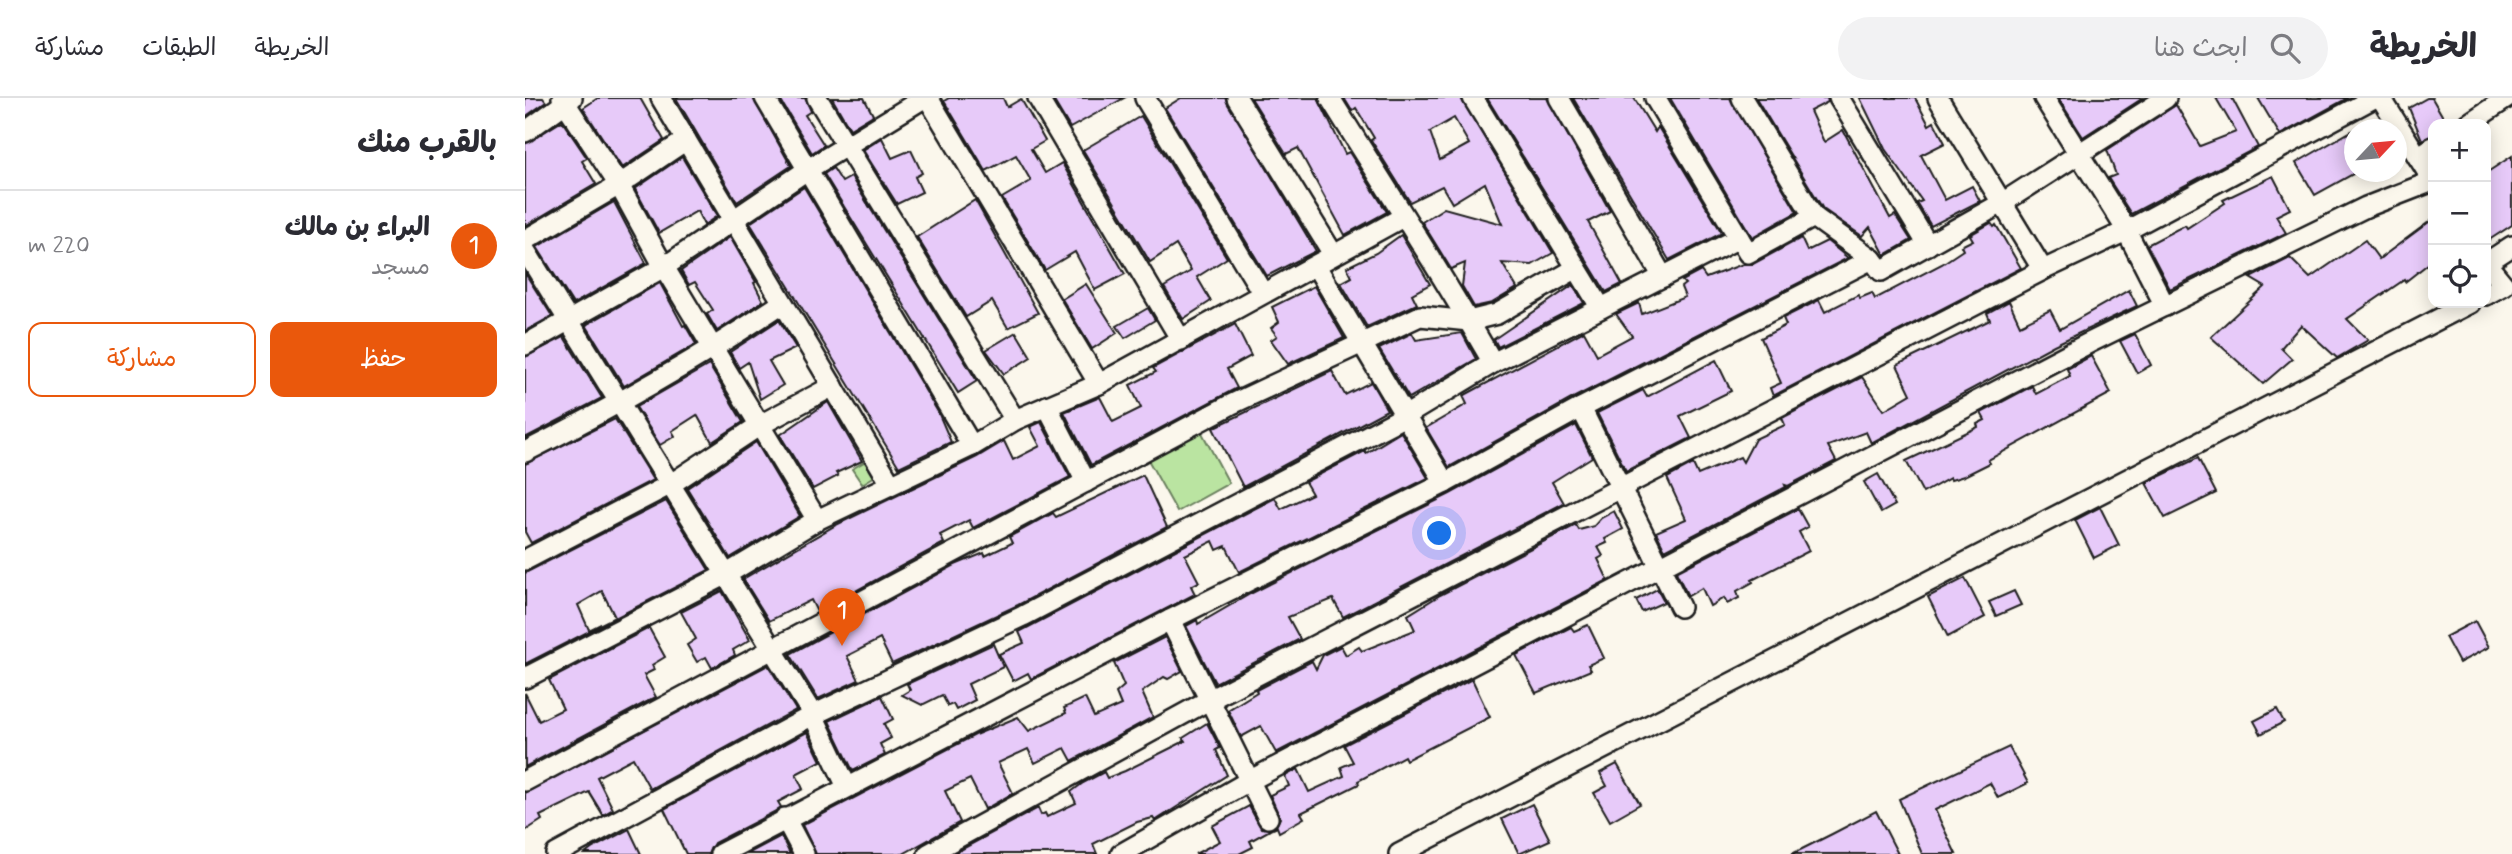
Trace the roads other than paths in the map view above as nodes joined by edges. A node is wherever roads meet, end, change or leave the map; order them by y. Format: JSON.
{"nodes":[{"id":1,"x":661,"y":98,"type":"edge"},
{"id":2,"x":765,"y":98,"type":"edge"},
{"id":3,"x":817,"y":98,"type":"edge"},
{"id":4,"x":926,"y":98,"type":"edge"},
{"id":5,"x":1038,"y":98,"type":"edge"},
{"id":6,"x":1145,"y":98,"type":"edge"},
{"id":7,"x":1237,"y":98,"type":"edge"},
{"id":8,"x":1330,"y":98,"type":"edge"},
{"id":9,"x":1473,"y":98,"type":"edge"},
{"id":10,"x":1559,"y":98,"type":"edge"},
{"id":11,"x":1655,"y":98,"type":"edge"},
{"id":12,"x":1742,"y":98,"type":"edge"},
{"id":13,"x":1839,"y":98,"type":"edge"},
{"id":14,"x":1938,"y":98,"type":"edge"},
{"id":15,"x":2044,"y":98,"type":"edge"},
{"id":16,"x":2166,"y":98,"type":"edge"},
{"id":17,"x":2374,"y":98,"type":"edge"},
{"id":18,"x":2381,"y":98,"type":"edge"},
{"id":19,"x":2507,"y":98,"type":"edge"},
{"id":20,"x":566,"y":100,"type":"edge"},
{"id":21,"x":2475,"y":119,"type":"edge"},
{"id":22,"x":525,"y":132,"type":"edge"},
{"id":23,"x":686,"y":140,"type":"junction"},
{"id":24,"x":846,"y":147,"type":"junction"},
{"id":25,"x":2426,"y":152,"type":"edge"},
{"id":26,"x":2081,"y":155,"type":"junction"},
{"id":27,"x":810,"y":168,"type":"junction"},
{"id":28,"x":2430,"y":182,"type":"edge"},
{"id":29,"x":619,"y":185,"type":"junction"},
{"id":30,"x":2002,"y":203,"type":"junction"},
{"id":31,"x":1403,"y":217,"type":"junction"},
{"id":32,"x":1814,"y":217,"type":"junction"},
{"id":33,"x":734,"y":219,"type":"junction"},
{"id":34,"x":2126,"y":231,"type":"junction"},
{"id":35,"x":1739,"y":238,"type":"junction"},
{"id":36,"x":525,"y":240,"type":"edge"},
{"id":37,"x":1929,"y":245,"type":"junction"},
{"id":38,"x":2512,"y":246,"type":"edge"},
{"id":39,"x":525,"y":250,"type":"edge"},
{"id":40,"x":1333,"y":254,"type":"junction"},
{"id":41,"x":1872,"y":259,"type":"junction"},
{"id":42,"x":2491,"y":260,"type":"edge"},
{"id":43,"x":1316,"y":266,"type":"junction"},
{"id":44,"x":664,"y":267,"type":"junction"},
{"id":45,"x":1575,"y":268,"type":"junction"},
{"id":46,"x":2491,"y":269,"type":"edge"},
{"id":47,"x":2043,"y":270,"type":"junction"},
{"id":48,"x":1663,"y":276,"type":"junction"},
{"id":49,"x":1262,"y":292,"type":"junction"},
{"id":50,"x":2491,"y":292,"type":"edge"},
{"id":51,"x":781,"y":304,"type":"junction"},
{"id":52,"x":2165,"y":306,"type":"junction"},
{"id":53,"x":1601,"y":308,"type":"junction"},
{"id":54,"x":2460,"y":308,"type":"edge"},
{"id":55,"x":571,"y":321,"type":"junction"},
{"id":56,"x":1469,"y":321,"type":"junction"},
{"id":57,"x":1181,"y":340,"type":"junction"},
{"id":58,"x":1362,"y":342,"type":"junction"},
{"id":59,"x":525,"y":345,"type":"edge"},
{"id":60,"x":713,"y":349,"type":"junction"},
{"id":61,"x":1493,"y":363,"type":"junction"},
{"id":62,"x":1099,"y":384,"type":"junction"},
{"id":63,"x":833,"y":386,"type":"junction"},
{"id":64,"x":621,"y":403,"type":"junction"},
{"id":65,"x":1047,"y":406,"type":"junction"},
{"id":66,"x":1581,"y":408,"type":"junction"},
{"id":67,"x":1405,"y":416,"type":"junction"},
{"id":68,"x":1015,"y":420,"type":"junction"},
{"id":69,"x":760,"y":425,"type":"junction"},
{"id":70,"x":972,"y":446,"type":"junction"},
{"id":71,"x":525,"y":452,"type":"edge"},
{"id":72,"x":1086,"y":482,"type":"junction"},
{"id":73,"x":671,"y":484,"type":"junction"},
{"id":74,"x":891,"y":484,"type":"junction"},
{"id":75,"x":1445,"y":484,"type":"junction"},
{"id":76,"x":1621,"y":488,"type":"junction"},
{"id":77,"x":817,"y":520,"type":"junction"},
{"id":78,"x":525,"y":560,"type":"edge"},
{"id":79,"x":1661,"y":567,"type":"junction"},
{"id":80,"x":727,"y":574,"type":"junction"},
{"id":81,"x":1680,"y":607,"type":"dead end"},
{"id":82,"x":1170,"y":620,"type":"junction"},
{"id":83,"x":771,"y":649,"type":"junction"},
{"id":84,"x":525,"y":678,"type":"edge"},
{"id":85,"x":1209,"y":700,"type":"junction"},
{"id":86,"x":813,"y":715,"type":"junction"},
{"id":87,"x":525,"y":781,"type":"edge"},
{"id":88,"x":1249,"y":781,"type":"junction"},
{"id":89,"x":847,"y":787,"type":"junction"},
{"id":90,"x":785,"y":818,"type":"junction"},
{"id":91,"x":1268,"y":818,"type":"dead end"},
{"id":92,"x":556,"y":854,"type":"edge"},
{"id":93,"x":720,"y":854,"type":"edge"},
{"id":94,"x":804,"y":854,"type":"edge"},
{"id":95,"x":928,"y":854,"type":"edge"},
{"id":96,"x":1121,"y":854,"type":"edge"},
{"id":97,"x":1399,"y":854,"type":"edge"}],
"edges":[{"from":1,"to":23,"type":"street"},
{"from":2,"to":27,"type":"street"},
{"from":3,"to":24,"type":"street"},
{"from":4,"to":24,"type":"street"},
{"from":4,"to":62,"type":"street"},
{"from":5,"to":57,"type":"street"},
{"from":6,"to":49,"type":"street"},
{"from":7,"to":40,"type":"street"},
{"from":8,"to":31,"type":"street"},
{"from":9,"to":45,"type":"street"},
{"from":10,"to":48,"type":"street"},
{"from":11,"to":35,"type":"street"},
{"from":12,"to":32,"type":"street"},
{"from":13,"to":37,"type":"street"},
{"from":14,"to":30,"type":"street"},
{"from":15,"to":26,"type":"street"},
{"from":16,"to":26,"type":"street"},
{"from":17,"to":34,"type":"street"},
{"from":18,"to":25,"type":"street"},
{"from":19,"to":21,"type":"street"},
{"from":20,"to":22,"type":"street"},
{"from":20,"to":29,"type":"street"},
{"from":23,"to":29,"type":"street"},
{"from":23,"to":33,"type":"street"},
{"from":24,"to":27,"type":"street"},
{"from":24,"to":68,"type":"street"},
{"from":26,"to":30,"type":"street"},
{"from":26,"to":34,"type":"street"},
{"from":27,"to":33,"type":"street"},
{"from":27,"to":70,"type":"street"},
{"from":28,"to":52,"type":"street"},
{"from":29,"to":36,"type":"street"},
{"from":29,"to":44,"type":"street"},
{"from":30,"to":37,"type":"street"},
{"from":30,"to":47,"type":"street"},
{"from":31,"to":40,"type":"street"},
{"from":31,"to":56,"type":"street"},
{"from":32,"to":35,"type":"street"},
{"from":32,"to":41,"type":"street"},
{"from":33,"to":44,"type":"street"},
{"from":33,"to":51,"type":"street"},
{"from":34,"to":47,"type":"street"},
{"from":34,"to":52,"type":"street"},
{"from":35,"to":48,"type":"street"},
{"from":37,"to":41,"type":"street"},
{"from":38,"to":42,"type":"street"},
{"from":39,"to":55,"type":"street"},
{"from":40,"to":43,"type":"street"},
{"from":41,"to":66,"type":"street"},
{"from":43,"to":49,"type":"street"},
{"from":43,"to":58,"type":"street"},
{"from":44,"to":55,"type":"street"},
{"from":44,"to":60,"type":"street"},
{"from":45,"to":53,"type":"street"},
{"from":45,"to":56,"type":"street"},
{"from":46,"to":50,"type":"street"},
{"from":47,"to":76,"type":"street"},
{"from":48,"to":53,"type":"street"},
{"from":49,"to":57,"type":"street"},
{"from":51,"to":60,"type":"street"},
{"from":51,"to":63,"type":"street"},
{"from":52,"to":79,"type":"street"},
{"from":53,"to":61,"type":"street"},
{"from":54,"to":97,"type":"street"},
{"from":55,"to":59,"type":"street"},
{"from":55,"to":64,"type":"street"},
{"from":56,"to":58,"type":"street"},
{"from":56,"to":61,"type":"street"},
{"from":57,"to":62,"type":"street"},
{"from":58,"to":67,"type":"street"},
{"from":58,"to":72,"type":"street"},
{"from":60,"to":64,"type":"street"},
{"from":60,"to":69,"type":"street"},
{"from":61,"to":67,"type":"street"},
{"from":62,"to":65,"type":"street"},
{"from":63,"to":69,"type":"street"},
{"from":63,"to":74,"type":"street"},
{"from":64,"to":71,"type":"street"},
{"from":64,"to":73,"type":"street"},
{"from":65,"to":68,"type":"street"},
{"from":65,"to":72,"type":"street"},
{"from":66,"to":75,"type":"street"},
{"from":66,"to":76,"type":"street"},
{"from":67,"to":75,"type":"street"},
{"from":67,"to":86,"type":"street"},
{"from":68,"to":70,"type":"street"},
{"from":69,"to":73,"type":"street"},
{"from":69,"to":77,"type":"street"},
{"from":70,"to":74,"type":"street"},
{"from":72,"to":83,"type":"street"},
{"from":73,"to":78,"type":"street"},
{"from":73,"to":80,"type":"street"},
{"from":74,"to":77,"type":"street"},
{"from":75,"to":82,"type":"street"},
{"from":76,"to":79,"type":"street"},
{"from":76,"to":85,"type":"street"},
{"from":77,"to":80,"type":"street"},
{"from":79,"to":81,"type":"street"},
{"from":79,"to":88,"type":"street"},
{"from":80,"to":83,"type":"street"},
{"from":80,"to":84,"type":"street"},
{"from":82,"to":85,"type":"street"},
{"from":82,"to":89,"type":"street"},
{"from":83,"to":86,"type":"street"},
{"from":83,"to":87,"type":"street"},
{"from":85,"to":88,"type":"street"},
{"from":85,"to":95,"type":"street"},
{"from":86,"to":89,"type":"street"},
{"from":86,"to":92,"type":"street"},
{"from":88,"to":91,"type":"street"},
{"from":88,"to":96,"type":"street"},
{"from":89,"to":90,"type":"street"},
{"from":90,"to":93,"type":"street"},
{"from":90,"to":94,"type":"street"}]}
